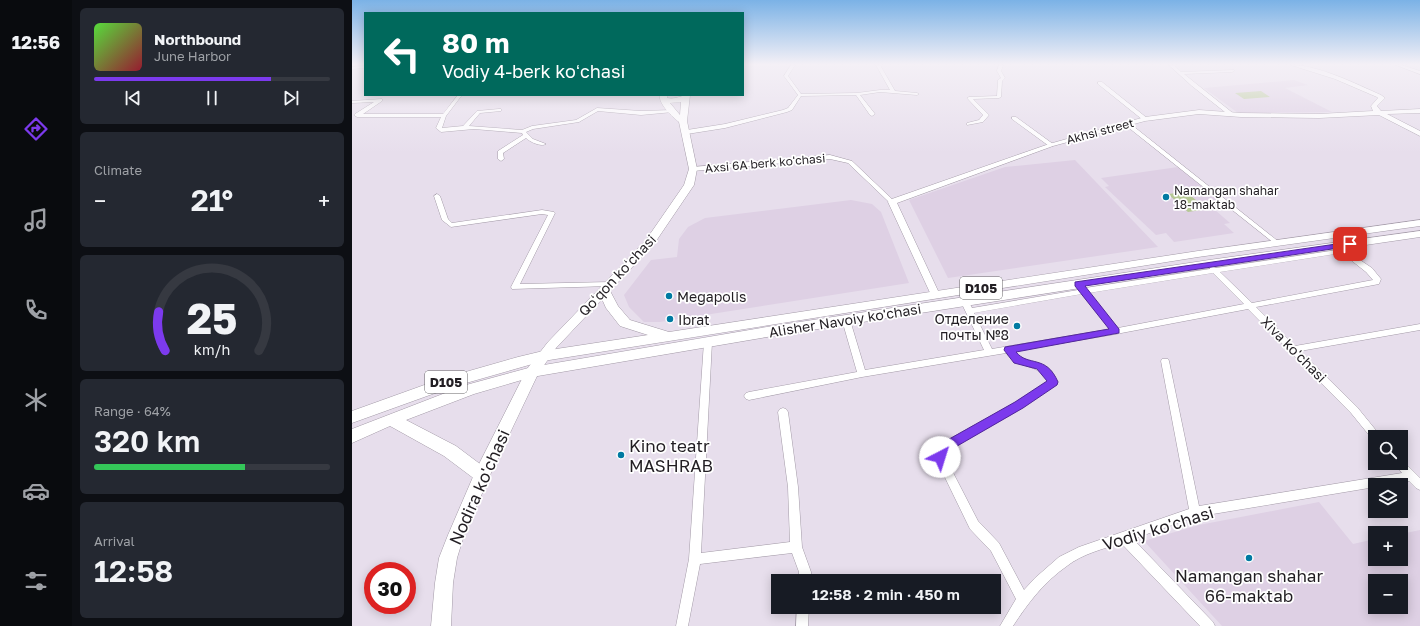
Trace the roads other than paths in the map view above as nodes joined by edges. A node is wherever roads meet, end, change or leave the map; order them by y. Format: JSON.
{"nodes":[{"id":1,"x":845,"y":94,"type":"edge"},
{"id":2,"x":857,"y":94,"type":"edge"},
{"id":3,"x":999,"y":94,"type":"edge"},
{"id":4,"x":1114,"y":94,"type":"edge"},
{"id":5,"x":1206,"y":94,"type":"edge"},
{"id":6,"x":1375,"y":94,"type":"edge"},
{"id":7,"x":800,"y":95,"type":"joint"},
{"id":8,"x":459,"y":96,"type":"edge"},
{"id":9,"x":686,"y":96,"type":"edge"},
{"id":10,"x":664,"y":97,"type":"edge"},
{"id":11,"x":352,"y":102,"type":"edge"},
{"id":12,"x":499,"y":110,"type":"dead end"},
{"id":13,"x":673,"y":111,"type":"junction"},
{"id":14,"x":1420,"y":111,"type":"edge"},
{"id":15,"x":872,"y":114,"type":"dead end"},
{"id":16,"x":1380,"y":114,"type":"junction"},
{"id":17,"x":1232,"y":115,"type":"junction"},
{"id":18,"x":444,"y":116,"type":"junction"},
{"id":19,"x":1014,"y":118,"type":"dead end"},
{"id":20,"x":1145,"y":119,"type":"junction"},
{"id":21,"x":683,"y":121,"type":"junction"},
{"id":22,"x":1126,"y":123,"type":"junction"},
{"id":23,"x":969,"y":124,"type":"dead end"},
{"id":24,"x":464,"y":128,"type":"junction"},
{"id":25,"x":687,"y":132,"type":"junction"},
{"id":26,"x":525,"y":134,"type":"junction"},
{"id":27,"x":1420,"y":134,"type":"edge"},
{"id":28,"x":544,"y":144,"type":"dead end"},
{"id":29,"x":1051,"y":145,"type":"junction"},
{"id":30,"x":501,"y":159,"type":"dead end"},
{"id":31,"x":693,"y":169,"type":"junction"},
{"id":32,"x":437,"y":196,"type":"dead end"},
{"id":33,"x":892,"y":202,"type":"junction"},
{"id":34,"x":1420,"y":224,"type":"edge"},
{"id":35,"x":1420,"y":234,"type":"edge"},
{"id":36,"x":1277,"y":243,"type":"junction"},
{"id":37,"x":1339,"y":249,"type":"junction"},
{"id":38,"x":1212,"y":268,"type":"junction"},
{"id":39,"x":607,"y":287,"type":"junction"},
{"id":40,"x":1081,"y":288,"type":"junction"},
{"id":41,"x":935,"y":295,"type":"junction"},
{"id":42,"x":1250,"y":305,"type":"junction"},
{"id":43,"x":967,"y":306,"type":"junction"},
{"id":44,"x":846,"y":320,"type":"junction"},
{"id":45,"x":1420,"y":327,"type":"edge"},
{"id":46,"x":1116,"y":331,"type":"junction"},
{"id":47,"x":670,"y":336,"type":"junction"},
{"id":48,"x":708,"y":342,"type":"junction"},
{"id":49,"x":1294,"y":349,"type":"junction"},
{"id":50,"x":1009,"y":350,"type":"junction"},
{"id":51,"x":990,"y":353,"type":"junction"},
{"id":52,"x":543,"y":356,"type":"junction"},
{"id":53,"x":1165,"y":361,"type":"dead end"},
{"id":54,"x":532,"y":372,"type":"junction"},
{"id":55,"x":862,"y":374,"type":"junction"},
{"id":56,"x":749,"y":396,"type":"dead end"},
{"id":57,"x":783,"y":412,"type":"dead end"},
{"id":58,"x":352,"y":417,"type":"edge"},
{"id":59,"x":391,"y":419,"type":"junction"},
{"id":60,"x":1370,"y":430,"type":"edge"},
{"id":61,"x":352,"y":436,"type":"edge"},
{"id":62,"x":1405,"y":470,"type":"edge"},
{"id":63,"x":482,"y":475,"type":"junction"},
{"id":64,"x":1411,"y":476,"type":"junction"},
{"id":65,"x":1420,"y":485,"type":"edge"},
{"id":66,"x":1195,"y":512,"type":"junction"},
{"id":67,"x":1124,"y":538,"type":"junction"},
{"id":68,"x":796,"y":547,"type":"junction"},
{"id":69,"x":695,"y":559,"type":"junction"},
{"id":70,"x":805,"y":574,"type":"edge"},
{"id":71,"x":1023,"y":600,"type":"junction"},
{"id":72,"x":803,"y":614,"type":"edge"},
{"id":73,"x":441,"y":626,"type":"edge"},
{"id":74,"x":682,"y":626,"type":"edge"},
{"id":75,"x":802,"y":626,"type":"edge"},
{"id":76,"x":1006,"y":626,"type":"edge"},
{"id":77,"x":1209,"y":626,"type":"edge"}],
"edges":[{"from":1,"to":7,"type":"street"},
{"from":2,"to":15,"type":"street"},
{"from":3,"to":23,"type":"street"},
{"from":4,"to":20,"type":"street"},
{"from":5,"to":17,"type":"street"},
{"from":6,"to":16,"type":"street"},
{"from":7,"to":25,"type":"street"},
{"from":8,"to":18,"type":"street"},
{"from":9,"to":10,"type":"main road"},
{"from":9,"to":21,"type":"main road","name":"Qoʻqon koʻchasi"},
{"from":10,"to":13,"type":"main road","name":"Qoʻqon koʻchasi"},
{"from":11,"to":18,"type":"street"},
{"from":12,"to":24,"type":"street"},
{"from":13,"to":21,"type":"main road","name":"Qoʻqon koʻchasi"},
{"from":13,"to":26,"type":"street"},
{"from":14,"to":16,"type":"street","name":"Akhsi street"},
{"from":16,"to":17,"type":"street","name":"Akhsi street"},
{"from":16,"to":27,"type":"street"},
{"from":17,"to":20,"type":"street","name":"Akhsi street"},
{"from":18,"to":24,"type":"street"},
{"from":19,"to":29,"type":"street"},
{"from":20,"to":22,"type":"street","name":"Akhsi street"},
{"from":21,"to":25,"type":"main road","name":"Qoʻqon koʻchasi"},
{"from":22,"to":29,"type":"street","name":"Akhsi street"},
{"from":22,"to":36,"type":"street"},
{"from":24,"to":26,"type":"street"},
{"from":25,"to":31,"type":"main road","name":"Qoʻqon koʻchasi"},
{"from":26,"to":28,"type":"street"},
{"from":26,"to":30,"type":"street"},
{"from":29,"to":33,"type":"street","name":"Akhsi street"},
{"from":31,"to":33,"type":"street","name":"Axsi 6А berk ko'chasi"},
{"from":31,"to":39,"type":"main road","name":"Qoʻqon koʻchasi"},
{"from":32,"to":39,"type":"street"},
{"from":33,"to":41,"type":"street"},
{"from":34,"to":36,"type":"main road","name":"Alisher Navoiy ko'chasi","number":"D105"},
{"from":35,"to":37,"type":"main road","name":"Alisher Navoiy ko'chasi","number":"D105"},
{"from":36,"to":41,"type":"main road","name":"Alisher Navoiy ko'chasi","number":"D105"},
{"from":37,"to":38,"type":"main road","name":"Alisher Navoiy ko'chasi","number":"D105"},
{"from":37,"to":42,"type":"street"},
{"from":38,"to":40,"type":"main road","name":"Alisher Navoiy ko'chasi","number":"D105"},
{"from":38,"to":42,"type":"street","name":"Xiva ko'chasi"},
{"from":39,"to":47,"type":"main road"},
{"from":39,"to":52,"type":"main road","name":"Qoʻqon koʻchasi"},
{"from":40,"to":43,"type":"main road","name":"Alisher Navoiy ko'chasi","number":"D105"},
{"from":40,"to":46,"type":"street"},
{"from":41,"to":47,"type":"main road","name":"Alisher Navoiy ko'chasi","number":"D105"},
{"from":42,"to":46,"type":"street"},
{"from":42,"to":49,"type":"street","name":"Xiva ko'chasi"},
{"from":43,"to":44,"type":"main road","name":"Alisher Navoiy ko'chasi","number":"D105"},
{"from":43,"to":51,"type":"street"},
{"from":44,"to":48,"type":"main road","name":"Alisher Navoiy ko'chasi","number":"D105"},
{"from":44,"to":55,"type":"street"},
{"from":45,"to":49,"type":"street"},
{"from":46,"to":50,"type":"street"},
{"from":47,"to":52,"type":"main road","name":"Alisher Navoiy ko'chasi","number":"D105"},
{"from":48,"to":54,"type":"main road","name":"Alisher Navoiy ko'chasi","number":"D105"},
{"from":48,"to":69,"type":"street"},
{"from":49,"to":60,"type":"street","name":"Xiva ko'chasi"},
{"from":50,"to":51,"type":"street"},
{"from":50,"to":71,"type":"street"},
{"from":51,"to":55,"type":"street"},
{"from":52,"to":54,"type":"main road","name":"Nodira ko'chasi"},
{"from":52,"to":58,"type":"main road","number":"D105"},
{"from":53,"to":66,"type":"street"},
{"from":54,"to":59,"type":"main road","name":"Alisher Navoiy ko'chasi","number":"D105"},
{"from":54,"to":63,"type":"main road","name":"Nodira ko'chasi"},
{"from":55,"to":56,"type":"street"},
{"from":57,"to":68,"type":"street"},
{"from":59,"to":61,"type":"main road","name":"Alisher Navoiy ko'chasi","number":"D105"},
{"from":59,"to":63,"type":"main road"},
{"from":62,"to":64,"type":"street"},
{"from":63,"to":73,"type":"main road","name":"Nodira ko'chasi"},
{"from":64,"to":65,"type":"street"},
{"from":64,"to":66,"type":"street","name":"Vodiy ko'chasi"},
{"from":66,"to":67,"type":"street","name":"Vodiy ko'chasi"},
{"from":67,"to":71,"type":"street","name":"Vodiy ko'chasi"},
{"from":67,"to":77,"type":"street"},
{"from":68,"to":69,"type":"street"},
{"from":68,"to":70,"type":"street"},
{"from":69,"to":74,"type":"street"},
{"from":71,"to":76,"type":"street","name":"Vodiy ko'chasi"},
{"from":72,"to":75,"type":"street"}]}
